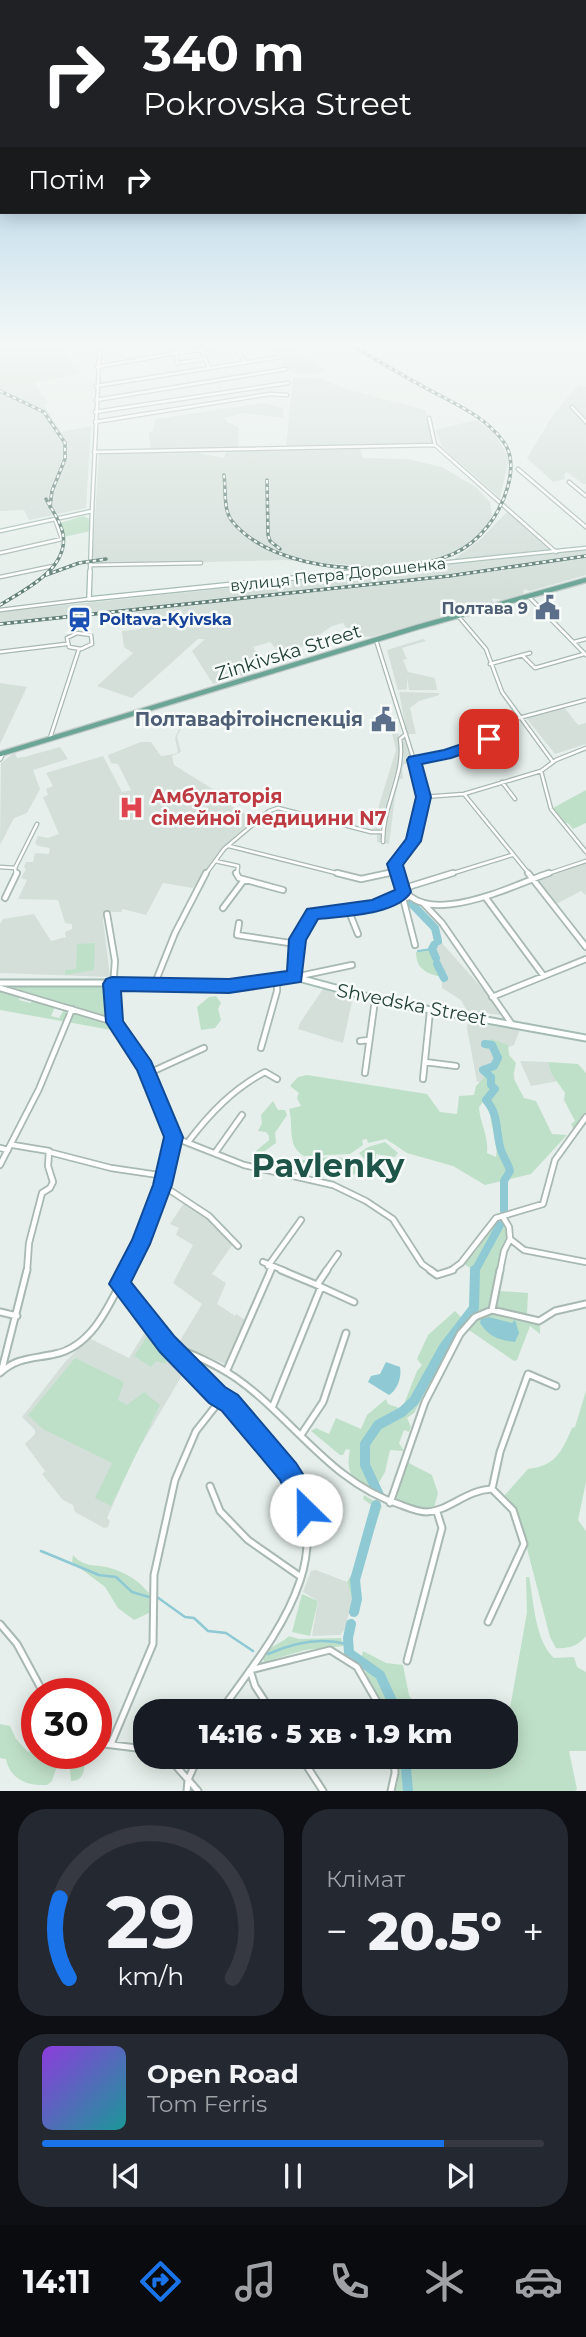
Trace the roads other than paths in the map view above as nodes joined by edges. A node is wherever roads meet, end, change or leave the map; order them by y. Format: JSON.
{"nodes":[{"id":1,"x":95,"y":426,"type":"edge"},
{"id":2,"x":431,"y":426,"type":"edge"},
{"id":3,"x":435,"y":445,"type":"junction"},
{"id":4,"x":94,"y":452,"type":"junction"},
{"id":5,"x":518,"y":469,"type":"dead end"},
{"id":6,"x":569,"y":482,"type":"dead end"},
{"id":7,"x":586,"y":496,"type":"edge"},
{"id":8,"x":92,"y":511,"type":"junction"},
{"id":9,"x":55,"y":519,"type":"junction"},
{"id":10,"x":586,"y":527,"type":"edge"},
{"id":11,"x":0,"y":531,"type":"edge"},
{"id":12,"x":586,"y":548,"type":"edge"},
{"id":13,"x":556,"y":552,"type":"junction"},
{"id":14,"x":0,"y":553,"type":"edge"},
{"id":15,"x":201,"y":563,"type":"dead end"},
{"id":16,"x":90,"y":565,"type":"junction"},
{"id":17,"x":53,"y":566,"type":"dead end"},
{"id":18,"x":0,"y":577,"type":"edge"},
{"id":19,"x":586,"y":580,"type":"edge"},
{"id":20,"x":528,"y":596,"type":"junction"},
{"id":21,"x":89,"y":598,"type":"junction"},
{"id":22,"x":0,"y":610,"type":"edge"},
{"id":23,"x":458,"y":616,"type":"junction"},
{"id":24,"x":586,"y":639,"type":"edge"},
{"id":25,"x":376,"y":640,"type":"junction"},
{"id":26,"x":574,"y":642,"type":"junction"},
{"id":27,"x":66,"y":644,"type":"junction"},
{"id":28,"x":79,"y":649,"type":"junction"},
{"id":29,"x":0,"y":652,"type":"edge"},
{"id":30,"x":530,"y":653,"type":"dead end"},
{"id":31,"x":585,"y":654,"type":"edge"},
{"id":32,"x":522,"y":655,"type":"junction"},
{"id":33,"x":490,"y":664,"type":"junction"},
{"id":34,"x":586,"y":700,"type":"edge"},
{"id":35,"x":519,"y":718,"type":"junction"},
{"id":36,"x":406,"y":734,"type":"junction"},
{"id":37,"x":493,"y":737,"type":"dead end"},
{"id":38,"x":50,"y":738,"type":"junction"},
{"id":39,"x":586,"y":748,"type":"edge"},
{"id":40,"x":2,"y":753,"type":"edge"},
{"id":41,"x":0,"y":759,"type":"edge"},
{"id":42,"x":414,"y":760,"type":"junction"},
{"id":43,"x":553,"y":762,"type":"junction"},
{"id":44,"x":541,"y":771,"type":"junction"},
{"id":45,"x":502,"y":782,"type":"junction"},
{"id":46,"x":464,"y":794,"type":"junction"},
{"id":47,"x":423,"y":797,"type":"junction"},
{"id":48,"x":515,"y":799,"type":"dead end"},
{"id":49,"x":37,"y":824,"type":"dead end"},
{"id":50,"x":382,"y":832,"type":"junction"},
{"id":51,"x":383,"y":842,"type":"dead end"},
{"id":52,"x":229,"y":846,"type":"junction"},
{"id":53,"x":586,"y":852,"type":"edge"},
{"id":54,"x":512,"y":855,"type":"junction"},
{"id":55,"x":215,"y":861,"type":"junction"},
{"id":56,"x":586,"y":861,"type":"edge"},
{"id":57,"x":0,"y":867,"type":"edge"},
{"id":58,"x":15,"y":868,"type":"junction"},
{"id":59,"x":395,"y":870,"type":"junction"},
{"id":60,"x":531,"y":879,"type":"junction"},
{"id":61,"x":244,"y":880,"type":"junction"},
{"id":62,"x":283,"y":890,"type":"dead end"},
{"id":63,"x":403,"y":890,"type":"junction"},
{"id":64,"x":409,"y":897,"type":"junction"},
{"id":65,"x":5,"y":898,"type":"dead end"},
{"id":66,"x":403,"y":898,"type":"junction"},
{"id":67,"x":486,"y":898,"type":"junction"},
{"id":68,"x":394,"y":899,"type":"junction"},
{"id":69,"x":421,"y":902,"type":"junction"},
{"id":70,"x":223,"y":908,"type":"dead end"},
{"id":71,"x":348,"y":909,"type":"junction"},
{"id":72,"x":107,"y":914,"type":"dead end"},
{"id":73,"x":239,"y":923,"type":"dead end"},
{"id":74,"x":358,"y":934,"type":"dead end"},
{"id":75,"x":296,"y":944,"type":"junction"},
{"id":76,"x":415,"y":945,"type":"dead end"},
{"id":77,"x":586,"y":947,"type":"edge"},
{"id":78,"x":586,"y":959,"type":"edge"},
{"id":79,"x":352,"y":965,"type":"dead end"},
{"id":80,"x":543,"y":975,"type":"junction"},
{"id":81,"x":295,"y":977,"type":"junction"},
{"id":82,"x":277,"y":980,"type":"junction"},
{"id":83,"x":155,"y":983,"type":"junction"},
{"id":84,"x":112,"y":984,"type":"junction"},
{"id":85,"x":0,"y":986,"type":"edge"},
{"id":86,"x":492,"y":997,"type":"junction"},
{"id":87,"x":375,"y":1000,"type":"junction"},
{"id":88,"x":72,"y":1009,"type":"junction"},
{"id":89,"x":430,"y":1009,"type":"junction"},
{"id":90,"x":114,"y":1022,"type":"junction"},
{"id":91,"x":510,"y":1023,"type":"junction"},
{"id":92,"x":586,"y":1038,"type":"edge"},
{"id":93,"x":369,"y":1040,"type":"junction"},
{"id":94,"x":360,"y":1041,"type":"dead end"},
{"id":95,"x":204,"y":1048,"type":"dead end"},
{"id":96,"x":261,"y":1048,"type":"dead end"},
{"id":97,"x":425,"y":1062,"type":"junction"},
{"id":98,"x":456,"y":1066,"type":"dead end"},
{"id":99,"x":148,"y":1073,"type":"junction"},
{"id":100,"x":365,"y":1073,"type":"dead end"},
{"id":101,"x":277,"y":1079,"type":"dead end"},
{"id":102,"x":424,"y":1079,"type":"dead end"},
{"id":103,"x":242,"y":1115,"type":"dead end"},
{"id":104,"x":586,"y":1118,"type":"edge"},
{"id":105,"x":173,"y":1137,"type":"junction"},
{"id":106,"x":187,"y":1142,"type":"junction"},
{"id":107,"x":13,"y":1145,"type":"junction"},
{"id":108,"x":0,"y":1149,"type":"edge"},
{"id":109,"x":8,"y":1150,"type":"junction"},
{"id":110,"x":49,"y":1152,"type":"junction"},
{"id":111,"x":215,"y":1154,"type":"junction"},
{"id":112,"x":0,"y":1166,"type":"edge"},
{"id":113,"x":165,"y":1176,"type":"junction"},
{"id":114,"x":162,"y":1185,"type":"junction"},
{"id":115,"x":503,"y":1217,"type":"junction"},
{"id":116,"x":301,"y":1220,"type":"dead end"},
{"id":117,"x":510,"y":1239,"type":"junction"},
{"id":118,"x":238,"y":1246,"type":"dead end"},
{"id":119,"x":338,"y":1254,"type":"dead end"},
{"id":120,"x":586,"y":1262,"type":"edge"},
{"id":121,"x":268,"y":1265,"type":"junction"},
{"id":122,"x":120,"y":1284,"type":"junction"},
{"id":123,"x":319,"y":1286,"type":"junction"},
{"id":124,"x":354,"y":1302,"type":"dead end"},
{"id":125,"x":586,"y":1304,"type":"edge"},
{"id":126,"x":492,"y":1310,"type":"junction"},
{"id":127,"x":0,"y":1312,"type":"edge"},
{"id":128,"x":17,"y":1316,"type":"junction"},
{"id":129,"x":346,"y":1333,"type":"dead end"},
{"id":130,"x":167,"y":1345,"type":"junction"},
{"id":131,"x":227,"y":1370,"type":"junction"},
{"id":132,"x":1,"y":1372,"type":"edge"},
{"id":133,"x":556,"y":1386,"type":"dead end"},
{"id":134,"x":222,"y":1398,"type":"junction"},
{"id":135,"x":272,"y":1408,"type":"junction"},
{"id":136,"x":300,"y":1435,"type":"junction"},
{"id":137,"x":210,"y":1486,"type":"dead end"},
{"id":138,"x":492,"y":1489,"type":"junction"},
{"id":139,"x":390,"y":1503,"type":"junction"},
{"id":140,"x":437,"y":1513,"type":"junction"},
{"id":141,"x":301,"y":1577,"type":"junction"},
{"id":142,"x":488,"y":1622,"type":"dead end"},
{"id":143,"x":0,"y":1624,"type":"edge"},
{"id":144,"x":407,"y":1661,"type":"dead end"},
{"id":145,"x":250,"y":1670,"type":"junction"},
{"id":146,"x":35,"y":1678,"type":"edge"},
{"id":147,"x":229,"y":1699,"type":"edge"},
{"id":148,"x":264,"y":1699,"type":"edge"},
{"id":149,"x":375,"y":1699,"type":"edge"},
{"id":150,"x":112,"y":1742,"type":"edge"},
{"id":151,"x":112,"y":1744,"type":"edge"},
{"id":152,"x":133,"y":1747,"type":"edge"},
{"id":153,"x":179,"y":1769,"type":"edge"},
{"id":154,"x":193,"y":1769,"type":"edge"},
{"id":155,"x":309,"y":1769,"type":"edge"},
{"id":156,"x":395,"y":1769,"type":"edge"},
{"id":157,"x":188,"y":1780,"type":"junction"},
{"id":158,"x":187,"y":1791,"type":"edge"},
{"id":159,"x":198,"y":1791,"type":"edge"},
{"id":160,"x":323,"y":1791,"type":"edge"},
{"id":161,"x":391,"y":1791,"type":"edge"}],
"edges":[{"from":1,"to":4,"type":"street"},
{"from":2,"to":3,"type":"street"},
{"from":3,"to":4,"type":"street"},
{"from":3,"to":13,"type":"street"},
{"from":4,"to":8,"type":"street"},
{"from":5,"to":10,"type":"street"},
{"from":6,"to":7,"type":"street"},
{"from":8,"to":9,"type":"street"},
{"from":8,"to":16,"type":"street"},
{"from":9,"to":11,"type":"street"},
{"from":9,"to":14,"type":"street"},
{"from":12,"to":13,"type":"street","name":"вулиця Петра Дорошенка"},
{"from":13,"to":21,"type":"street","name":"вулиця Петра Дорошенка"},
{"from":15,"to":16,"type":"street"},
{"from":16,"to":21,"type":"street"},
{"from":17,"to":18,"type":"street"},
{"from":19,"to":20,"type":"main road","name":"Zinkivska Street"},
{"from":20,"to":23,"type":"main road","name":"Zinkivska Street"},
{"from":20,"to":26,"type":"street"},
{"from":21,"to":22,"type":"street"},
{"from":23,"to":25,"type":"main road","name":"Zinkivska Street"},
{"from":23,"to":33,"type":"street"},
{"from":24,"to":26,"type":"street"},
{"from":25,"to":36,"type":"street"},
{"from":25,"to":38,"type":"main road","name":"Zinkivska Street"},
{"from":26,"to":31,"type":"street"},
{"from":27,"to":28,"type":"street"},
{"from":27,"to":28,"type":"street"},
{"from":27,"to":29,"type":"street"},
{"from":28,"to":38,"type":"street"},
{"from":30,"to":32,"type":"street"},
{"from":31,"to":32,"type":"street"},
{"from":32,"to":33,"type":"street"},
{"from":33,"to":35,"type":"street"},
{"from":34,"to":35,"type":"street"},
{"from":35,"to":43,"type":"street"},
{"from":36,"to":42,"type":"street"},
{"from":36,"to":50,"type":"street"},
{"from":37,"to":42,"type":"street"},
{"from":38,"to":40,"type":"main road","name":"Zinkivska Street"},
{"from":39,"to":43,"type":"street"},
{"from":40,"to":41,"type":"street"},
{"from":42,"to":47,"type":"street"},
{"from":43,"to":44,"type":"street"},
{"from":44,"to":45,"type":"street"},
{"from":44,"to":53,"type":"street"},
{"from":45,"to":46,"type":"street"},
{"from":45,"to":48,"type":"street"},
{"from":46,"to":47,"type":"street"},
{"from":46,"to":54,"type":"street"},
{"from":47,"to":59,"type":"street"},
{"from":49,"to":58,"type":"street"},
{"from":50,"to":51,"type":"street"},
{"from":50,"to":52,"type":"street"},
{"from":52,"to":55,"type":"street"},
{"from":52,"to":59,"type":"street"},
{"from":54,"to":60,"type":"street"},
{"from":54,"to":63,"type":"street"},
{"from":55,"to":61,"type":"street"},
{"from":55,"to":83,"type":"street"},
{"from":56,"to":60,"type":"street"},
{"from":57,"to":58,"type":"street"},
{"from":58,"to":65,"type":"street"},
{"from":59,"to":63,"type":"street"},
{"from":60,"to":67,"type":"street"},
{"from":60,"to":77,"type":"street"},
{"from":61,"to":62,"type":"street"},
{"from":61,"to":70,"type":"street"},
{"from":63,"to":64,"type":"street"},
{"from":63,"to":68,"type":"street"},
{"from":64,"to":66,"type":"street"},
{"from":64,"to":69,"type":"street"},
{"from":66,"to":68,"type":"street"},
{"from":66,"to":76,"type":"street"},
{"from":67,"to":69,"type":"street"},
{"from":67,"to":80,"type":"street"},
{"from":68,"to":71,"type":"street"},
{"from":69,"to":86,"type":"street"},
{"from":71,"to":74,"type":"street"},
{"from":71,"to":75,"type":"street"},
{"from":72,"to":84,"type":"street"},
{"from":73,"to":75,"type":"street"},
{"from":75,"to":81,"type":"street"},
{"from":78,"to":80,"type":"street"},
{"from":79,"to":81,"type":"street"},
{"from":80,"to":86,"type":"street"},
{"from":81,"to":82,"type":"street","name":"Shvedska Street"},
{"from":81,"to":87,"type":"street","name":"Shvedska Street"},
{"from":82,"to":83,"type":"street","name":"Shvedska Street"},
{"from":82,"to":96,"type":"street"},
{"from":83,"to":84,"type":"street","name":"Shvedska Street"},
{"from":84,"to":85,"type":"street","name":"Shvedska Street"},
{"from":84,"to":90,"type":"street"},
{"from":85,"to":88,"type":"street","name":"Shvedska Street"},
{"from":86,"to":91,"type":"street"},
{"from":87,"to":89,"type":"street","name":"Shvedska Street"},
{"from":87,"to":93,"type":"street"},
{"from":88,"to":90,"type":"street","name":"Shvedska Street"},
{"from":88,"to":107,"type":"street"},
{"from":89,"to":91,"type":"street","name":"Shvedska Street"},
{"from":89,"to":97,"type":"street"},
{"from":90,"to":99,"type":"street"},
{"from":91,"to":92,"type":"street","name":"Shvedska Street"},
{"from":93,"to":94,"type":"street"},
{"from":93,"to":100,"type":"street"},
{"from":95,"to":99,"type":"street"},
{"from":97,"to":98,"type":"street"},
{"from":97,"to":102,"type":"street"},
{"from":99,"to":105,"type":"street"},
{"from":101,"to":106,"type":"street"},
{"from":103,"to":111,"type":"street"},
{"from":104,"to":115,"type":"street"},
{"from":105,"to":106,"type":"street"},
{"from":105,"to":113,"type":"street"},
{"from":106,"to":111,"type":"street"},
{"from":107,"to":109,"type":"street"},
{"from":107,"to":110,"type":"street"},
{"from":108,"to":109,"type":"street"},
{"from":109,"to":112,"type":"street"},
{"from":110,"to":113,"type":"street"},
{"from":110,"to":128,"type":"street"},
{"from":111,"to":115,"type":"street"},
{"from":113,"to":114,"type":"street"},
{"from":114,"to":118,"type":"street"},
{"from":114,"to":122,"type":"street"},
{"from":115,"to":117,"type":"street"},
{"from":116,"to":121,"type":"street"},
{"from":117,"to":120,"type":"street"},
{"from":117,"to":126,"type":"street"},
{"from":119,"to":123,"type":"street"},
{"from":121,"to":123,"type":"street"},
{"from":121,"to":131,"type":"street"},
{"from":122,"to":130,"type":"street"},
{"from":122,"to":132,"type":"street"},
{"from":123,"to":124,"type":"street"},
{"from":123,"to":135,"type":"street"},
{"from":125,"to":126,"type":"street"},
{"from":126,"to":139,"type":"street"},
{"from":127,"to":128,"type":"street"},
{"from":128,"to":132,"type":"street"},
{"from":129,"to":136,"type":"street"},
{"from":130,"to":131,"type":"street"},
{"from":130,"to":134,"type":"street"},
{"from":131,"to":135,"type":"street"},
{"from":133,"to":138,"type":"street"},
{"from":134,"to":141,"type":"street"},
{"from":134,"to":150,"type":"street"},
{"from":135,"to":136,"type":"street"},
{"from":136,"to":139,"type":"street"},
{"from":137,"to":141,"type":"street"},
{"from":138,"to":140,"type":"street"},
{"from":138,"to":142,"type":"street"},
{"from":139,"to":140,"type":"street"},
{"from":140,"to":144,"type":"street"},
{"from":141,"to":145,"type":"street"},
{"from":143,"to":146,"type":"street"},
{"from":145,"to":147,"type":"street"},
{"from":145,"to":148,"type":"street"},
{"from":145,"to":149,"type":"street"},
{"from":151,"to":152,"type":"street"},
{"from":153,"to":157,"type":"street"},
{"from":154,"to":157,"type":"street"},
{"from":155,"to":160,"type":"street"},
{"from":156,"to":161,"type":"street"},
{"from":157,"to":158,"type":"street"},
{"from":157,"to":159,"type":"street"}]}
